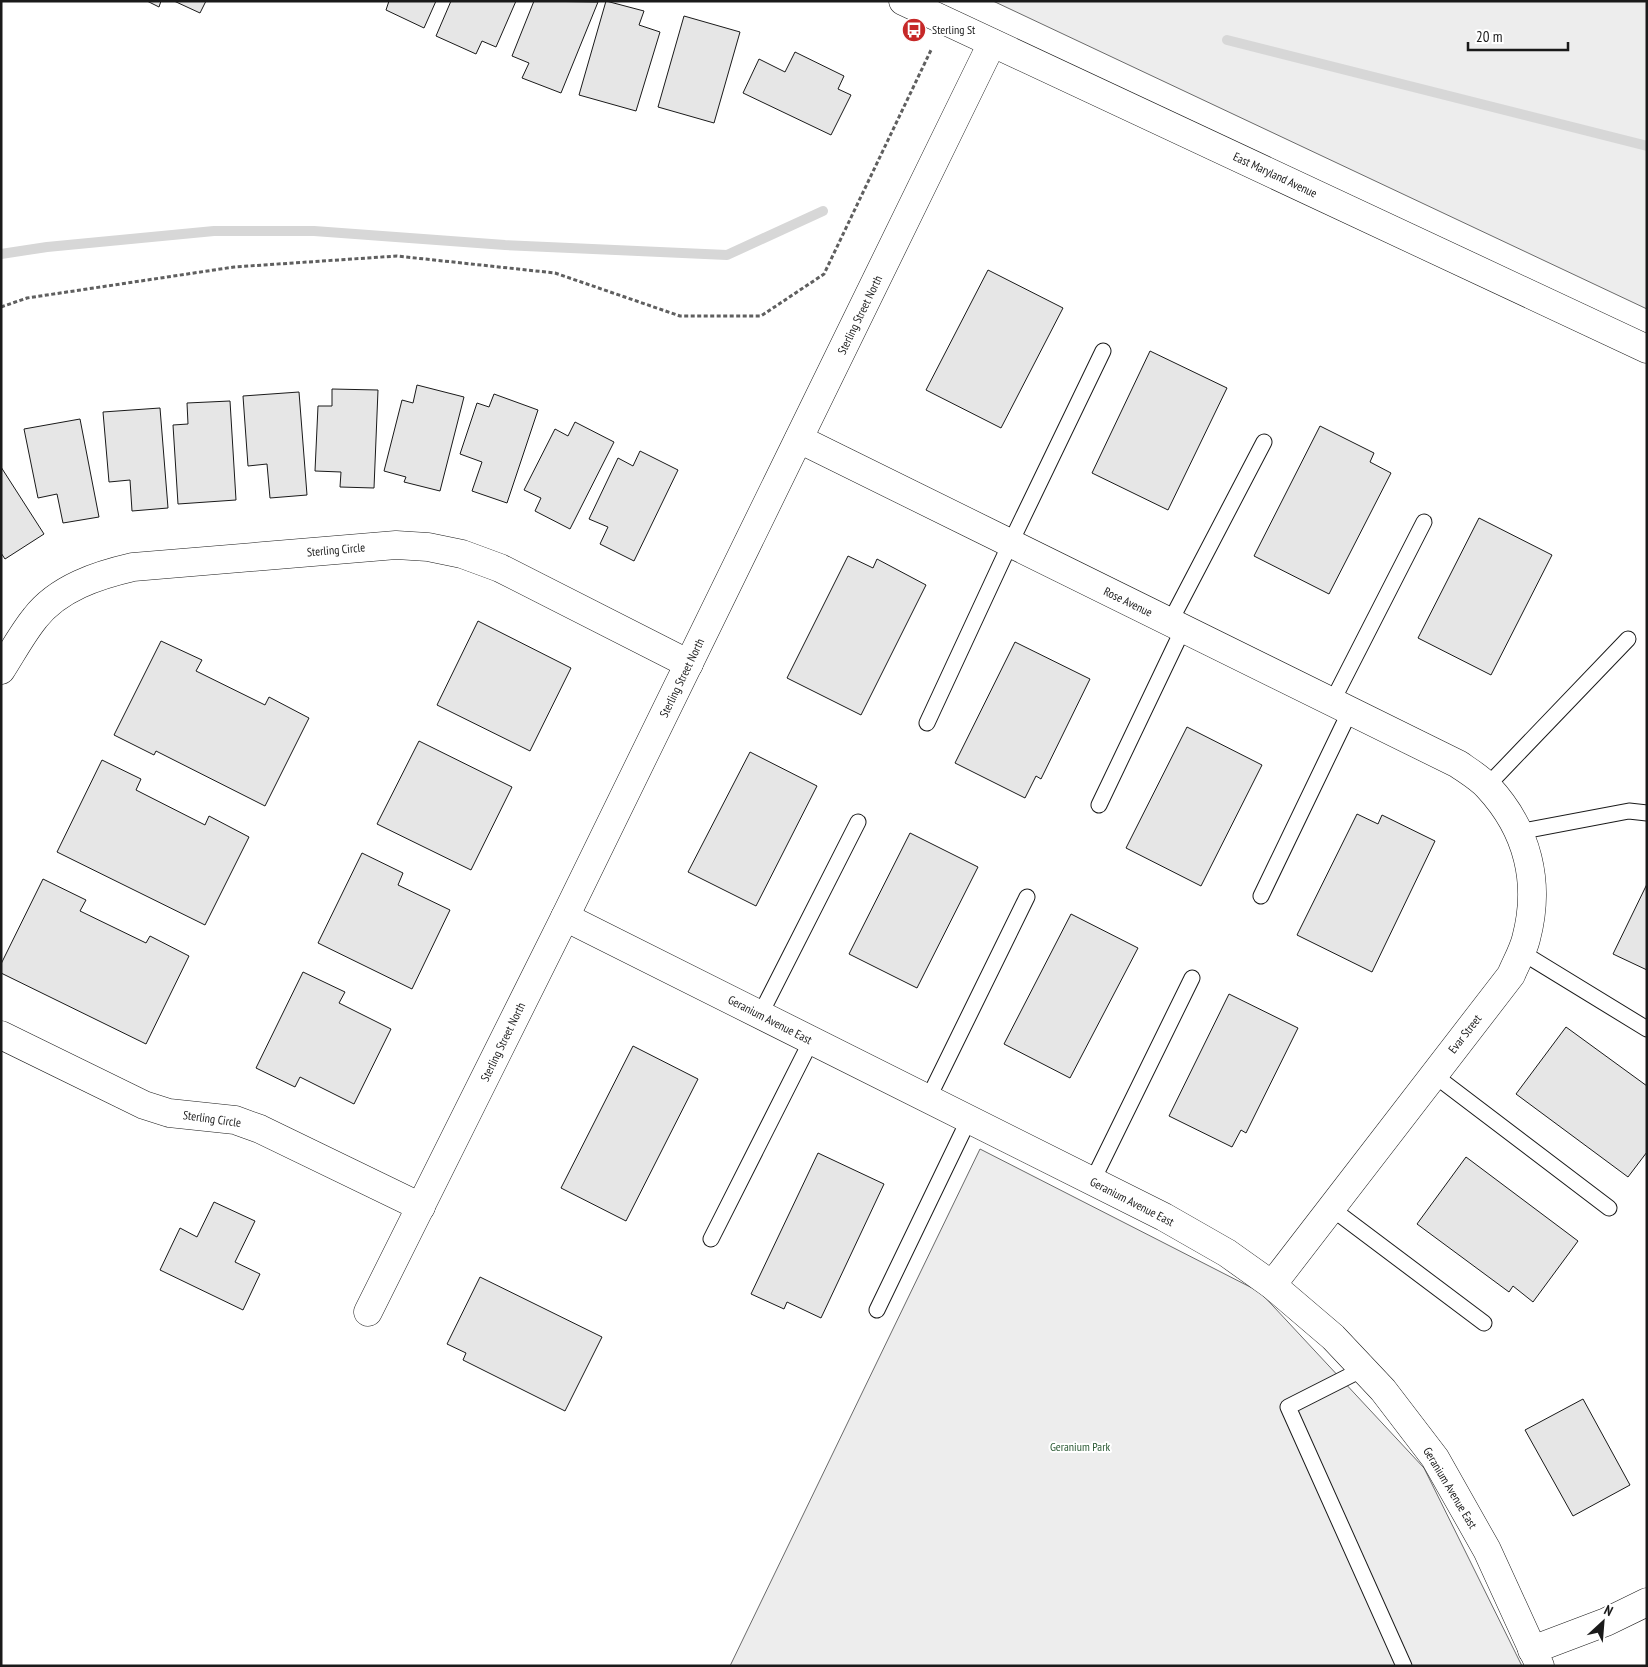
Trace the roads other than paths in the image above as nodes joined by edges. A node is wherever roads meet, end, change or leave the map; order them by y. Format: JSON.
{"nodes":[{"id":1,"x":903,"y":1,"type":"edge"},
{"id":2,"x":992,"y":43,"type":"junction"},
{"id":3,"x":1647,"y":349,"type":"edge"},
{"id":4,"x":1103,"y":351,"type":"dead end"},
{"id":5,"x":799,"y":439,"type":"junction"},
{"id":6,"x":1264,"y":442,"type":"dead end"},
{"id":7,"x":1424,"y":522,"type":"dead end"},
{"id":8,"x":1010,"y":544,"type":"junction"},
{"id":9,"x":1177,"y":626,"type":"junction"},
{"id":10,"x":1628,"y":639,"type":"dead end"},
{"id":11,"x":689,"y":664,"type":"junction"},
{"id":12,"x":1,"y":670,"type":"edge"},
{"id":13,"x":1341,"y":706,"type":"junction"},
{"id":14,"x":927,"y":723,"type":"dead end"},
{"id":15,"x":1458,"y":764,"type":"joint"},
{"id":16,"x":1487,"y":786,"type":"junction"},
{"id":17,"x":1099,"y":805,"type":"dead end"},
{"id":18,"x":1647,"y":813,"type":"edge"},
{"id":19,"x":858,"y":822,"type":"dead end"},
{"id":20,"x":1518,"y":832,"type":"junction"},
{"id":21,"x":1261,"y":896,"type":"dead end"},
{"id":22,"x":1027,"y":897,"type":"dead end"},
{"id":23,"x":565,"y":917,"type":"junction"},
{"id":24,"x":1521,"y":952,"type":"junction"},
{"id":25,"x":1192,"y":978,"type":"dead end"},
{"id":26,"x":760,"y":1015,"type":"junction"},
{"id":27,"x":1647,"y":1029,"type":"edge"},
{"id":28,"x":1,"y":1035,"type":"edge"},
{"id":29,"x":811,"y":1041,"type":"junction"},
{"id":30,"x":1434,"y":1075,"type":"junction"},
{"id":31,"x":928,"y":1099,"type":"junction"},
{"id":32,"x":969,"y":1119,"type":"junction"},
{"id":33,"x":1092,"y":1182,"type":"junction"},
{"id":34,"x":421,"y":1207,"type":"junction"},
{"id":35,"x":1331,"y":1208,"type":"junction"},
{"id":36,"x":1609,"y":1208,"type":"dead end"},
{"id":37,"x":711,"y":1239,"type":"dead end"},
{"id":38,"x":1272,"y":1285,"type":"junction"},
{"id":39,"x":877,"y":1310,"type":"dead end"},
{"id":40,"x":368,"y":1312,"type":"dead end"},
{"id":41,"x":1484,"y":1323,"type":"dead end"},
{"id":42,"x":1363,"y":1369,"type":"junction"},
{"id":43,"x":1647,"y":1602,"type":"edge"},
{"id":44,"x":1536,"y":1658,"type":"edge"},
{"id":45,"x":1404,"y":1666,"type":"edge"}],
"edges":[{"from":1,"to":2,"type":"street","name":"East Maryland Avenue"},
{"from":2,"to":3,"type":"street","name":"East Maryland Avenue"},
{"from":2,"to":5,"type":"street","name":"Sterling Street North"},
{"from":4,"to":8,"type":"lane"},
{"from":5,"to":8,"type":"street","name":"Rose Avenue"},
{"from":5,"to":11,"type":"street","name":"Sterling Street North"},
{"from":6,"to":9,"type":"lane"},
{"from":7,"to":13,"type":"lane"},
{"from":8,"to":9,"type":"street","name":"Rose Avenue"},
{"from":8,"to":14,"type":"lane"},
{"from":9,"to":13,"type":"street","name":"Rose Avenue"},
{"from":9,"to":17,"type":"lane"},
{"from":10,"to":16,"type":"lane"},
{"from":11,"to":12,"type":"street","name":"Sterling Circle"},
{"from":11,"to":23,"type":"street","name":"Sterling Street North"},
{"from":13,"to":15,"type":"street","name":"Rose Avenue"},
{"from":13,"to":21,"type":"lane"},
{"from":15,"to":16,"type":"street","name":"Evar Street"},
{"from":16,"to":20,"type":"street","name":"Evar Street"},
{"from":18,"to":20,"type":"lane"},
{"from":19,"to":26,"type":"lane"},
{"from":20,"to":24,"type":"street","name":"Evar Street"},
{"from":22,"to":31,"type":"lane"},
{"from":23,"to":26,"type":"street","name":"Geranium Avenue East"},
{"from":23,"to":34,"type":"street","name":"Sterling Street North"},
{"from":24,"to":27,"type":"lane"},
{"from":24,"to":30,"type":"street","name":"Evar Street"},
{"from":25,"to":33,"type":"lane"},
{"from":26,"to":29,"type":"street","name":"Geranium Avenue East"},
{"from":28,"to":34,"type":"street","name":"Sterling Circle"},
{"from":29,"to":31,"type":"street","name":"Geranium Avenue East"},
{"from":29,"to":37,"type":"lane"},
{"from":30,"to":35,"type":"street","name":"Evar Street"},
{"from":30,"to":36,"type":"lane"},
{"from":31,"to":32,"type":"street","name":"Geranium Avenue East"},
{"from":32,"to":33,"type":"street","name":"Geranium Avenue East"},
{"from":32,"to":39,"type":"lane"},
{"from":33,"to":38,"type":"street","name":"Geranium Avenue East"},
{"from":34,"to":40,"type":"street","name":"Sterling Street North"},
{"from":35,"to":38,"type":"street","name":"Evar Street"},
{"from":35,"to":41,"type":"lane"},
{"from":38,"to":42,"type":"street","name":"Geranium Avenue East"},
{"from":42,"to":44,"type":"street","name":"Geranium Avenue East"},
{"from":42,"to":45,"type":"lane"},
{"from":43,"to":44,"type":"street"}]}
